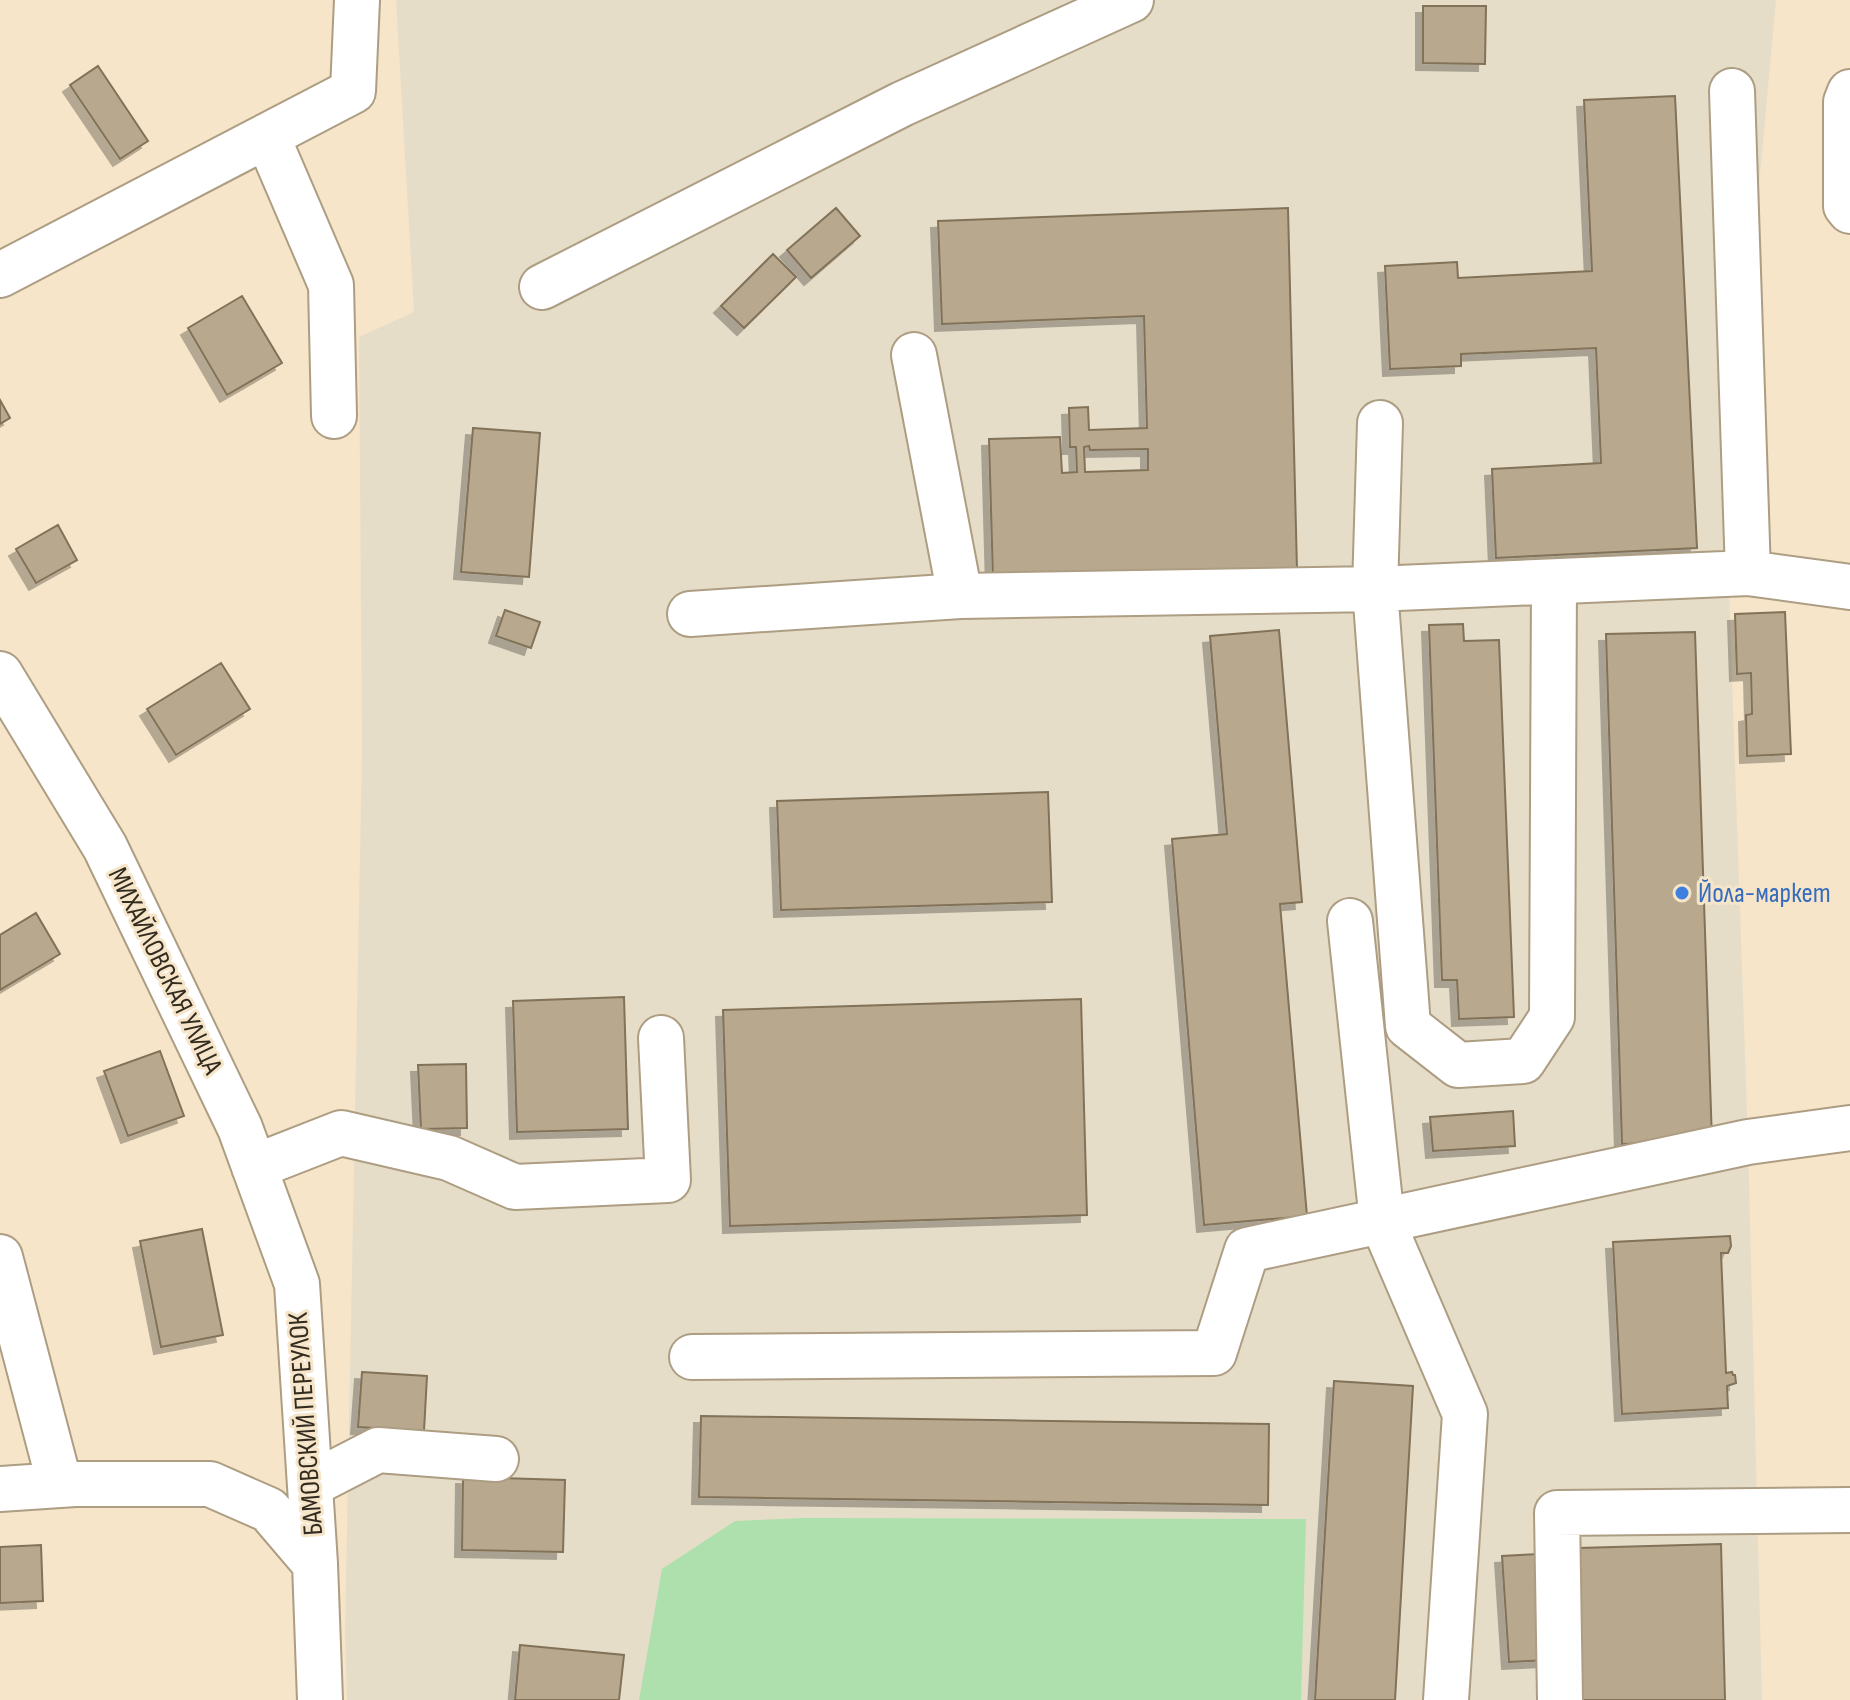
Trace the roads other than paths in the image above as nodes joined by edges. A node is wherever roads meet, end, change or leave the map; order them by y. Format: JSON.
{"nodes":[{"id":1,"x":357,"y":0,"type":"edge"},
{"id":2,"x":1131,"y":0,"type":"edge"},
{"id":3,"x":1732,"y":91,"type":"dead end"},
{"id":4,"x":1850,"y":92,"type":"edge"},
{"id":5,"x":267,"y":136,"type":"junction"},
{"id":6,"x":1850,"y":211,"type":"edge"},
{"id":7,"x":0,"y":275,"type":"edge"},
{"id":8,"x":542,"y":287,"type":"dead end"},
{"id":9,"x":914,"y":355,"type":"dead end"},
{"id":10,"x":334,"y":416,"type":"dead end"},
{"id":11,"x":1380,"y":423,"type":"dead end"},
{"id":12,"x":1748,"y":573,"type":"junction"},
{"id":13,"x":1554,"y":583,"type":"junction"},
{"id":14,"x":1850,"y":587,"type":"edge"},
{"id":15,"x":1375,"y":589,"type":"junction"},
{"id":16,"x":960,"y":596,"type":"junction"},
{"id":17,"x":690,"y":614,"type":"dead end"},
{"id":18,"x":0,"y":674,"type":"edge"},
{"id":19,"x":1350,"y":921,"type":"dead end"},
{"id":20,"x":661,"y":1038,"type":"dead end"},
{"id":21,"x":1850,"y":1128,"type":"edge"},
{"id":22,"x":254,"y":1167,"type":"junction"},
{"id":23,"x":1382,"y":1221,"type":"junction"},
{"id":24,"x":0,"y":1257,"type":"edge"},
{"id":25,"x":297,"y":1284,"type":"joint"},
{"id":26,"x":692,"y":1357,"type":"dead end"},
{"id":27,"x":496,"y":1459,"type":"dead end"},
{"id":28,"x":60,"y":1485,"type":"junction"},
{"id":29,"x":310,"y":1485,"type":"junction"},
{"id":30,"x":0,"y":1489,"type":"edge"},
{"id":31,"x":1850,"y":1510,"type":"edge"},
{"id":32,"x":315,"y":1564,"type":"junction"},
{"id":33,"x":320,"y":1700,"type":"edge"},
{"id":34,"x":1446,"y":1700,"type":"edge"},
{"id":35,"x":1560,"y":1700,"type":"edge"}],
"edges":[{"from":1,"to":5,"type":"street"},
{"from":2,"to":8,"type":"street"},
{"from":3,"to":12,"type":"street"},
{"from":4,"to":6,"type":"street"},
{"from":5,"to":7,"type":"street"},
{"from":5,"to":10,"type":"street"},
{"from":9,"to":16,"type":"street"},
{"from":11,"to":15,"type":"street"},
{"from":12,"to":13,"type":"street"},
{"from":12,"to":14,"type":"street"},
{"from":13,"to":15,"type":"street"},
{"from":13,"to":15,"type":"street"},
{"from":15,"to":16,"type":"street"},
{"from":16,"to":17,"type":"street"},
{"from":18,"to":22,"type":"street","name":"МИХАЙЛОВСКАЯ УЛИЦА"},
{"from":19,"to":23,"type":"street"},
{"from":20,"to":22,"type":"street"},
{"from":21,"to":23,"type":"street"},
{"from":22,"to":25,"type":"street","name":"МИХАЙЛОВСКАЯ УЛИЦА"},
{"from":23,"to":26,"type":"street"},
{"from":23,"to":34,"type":"street"},
{"from":24,"to":28,"type":"street"},
{"from":25,"to":29,"type":"street","name":"БАМОВСКИЙ ПЕРЕУЛОК"},
{"from":27,"to":29,"type":"street"},
{"from":28,"to":30,"type":"street","name":"БАМОВСКИЙ ПЕРЕУЛОК"},
{"from":28,"to":32,"type":"street","name":"БАМОВСКИЙ ПЕРЕУЛОК"},
{"from":29,"to":32,"type":"street","name":"БАМОВСКИЙ ПЕРЕУЛОК"},
{"from":31,"to":35,"type":"street"},
{"from":32,"to":33,"type":"street","name":"БАМОВСКИЙ ПЕРЕУЛОК"}]}
